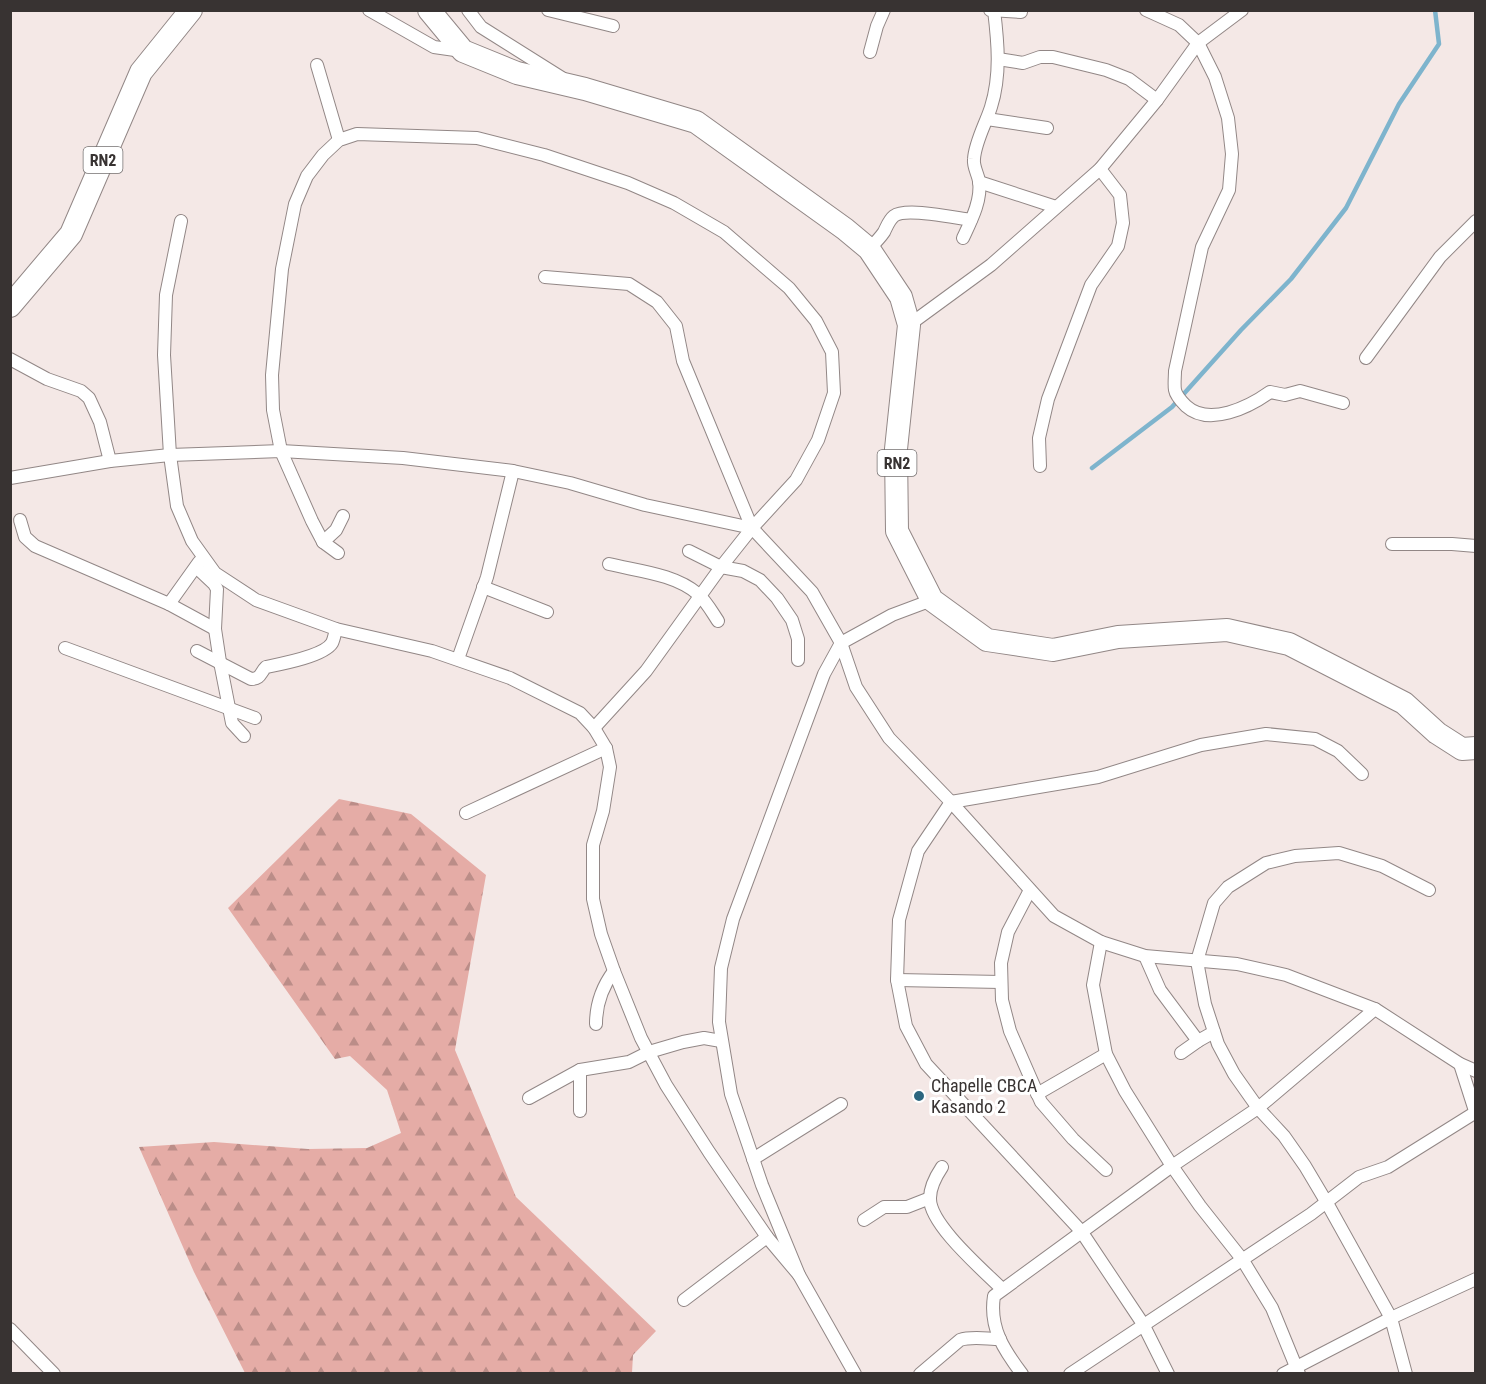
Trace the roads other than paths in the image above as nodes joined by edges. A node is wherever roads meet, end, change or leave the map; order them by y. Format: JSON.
{"nodes":[{"id":1,"x":191,"y":10,"type":"edge"},
{"id":2,"x":369,"y":10,"type":"edge"},
{"id":3,"x":429,"y":10,"type":"edge"},
{"id":4,"x":468,"y":10,"type":"edge"},
{"id":5,"x":548,"y":10,"type":"edge"},
{"id":6,"x":884,"y":10,"type":"edge"},
{"id":7,"x":1146,"y":10,"type":"edge"},
{"id":8,"x":1242,"y":10,"type":"edge"},
{"id":9,"x":992,"y":11,"type":"edge"},
{"id":10,"x":1021,"y":12,"type":"dead end"},
{"id":11,"x":613,"y":26,"type":"dead end"},
{"id":12,"x":1198,"y":43,"type":"junction"},
{"id":13,"x":463,"y":51,"type":"junction"},
{"id":14,"x":870,"y":52,"type":"dead end"},
{"id":15,"x":998,"y":59,"type":"junction"},
{"id":16,"x":317,"y":65,"type":"dead end"},
{"id":17,"x":585,"y":89,"type":"junction"},
{"id":18,"x":1157,"y":100,"type":"junction"},
{"id":19,"x":987,"y":118,"type":"junction"},
{"id":20,"x":1047,"y":128,"type":"dead end"},
{"id":21,"x":339,"y":140,"type":"junction"},
{"id":22,"x":1100,"y":169,"type":"junction"},
{"id":23,"x":979,"y":182,"type":"junction"},
{"id":24,"x":1056,"y":207,"type":"junction"},
{"id":25,"x":971,"y":220,"type":"junction"},
{"id":26,"x":181,"y":221,"type":"dead end"},
{"id":27,"x":1476,"y":221,"type":"edge"},
{"id":28,"x":963,"y":238,"type":"dead end"},
{"id":29,"x":868,"y":249,"type":"junction"},
{"id":30,"x":545,"y":277,"type":"dead end"},
{"id":31,"x":10,"y":306,"type":"edge"},
{"id":32,"x":909,"y":324,"type":"junction"},
{"id":33,"x":1366,"y":358,"type":"dead end"},
{"id":34,"x":10,"y":359,"type":"edge"},
{"id":35,"x":1342,"y":402,"type":"dead end"},
{"id":36,"x":281,"y":451,"type":"junction"},
{"id":37,"x":170,"y":455,"type":"junction"},
{"id":38,"x":110,"y":461,"type":"junction"},
{"id":39,"x":1040,"y":466,"type":"dead end"},
{"id":40,"x":513,"y":471,"type":"junction"},
{"id":41,"x":10,"y":478,"type":"edge"},
{"id":42,"x":343,"y":516,"type":"dead end"},
{"id":43,"x":20,"y":520,"type":"dead end"},
{"id":44,"x":753,"y":528,"type":"junction"},
{"id":45,"x":323,"y":542,"type":"junction"},
{"id":46,"x":1392,"y":544,"type":"dead end"},
{"id":47,"x":1476,"y":546,"type":"edge"},
{"id":48,"x":689,"y":551,"type":"dead end"},
{"id":49,"x":338,"y":553,"type":"dead end"},
{"id":50,"x":203,"y":556,"type":"junction"},
{"id":51,"x":609,"y":564,"type":"dead end"},
{"id":52,"x":196,"y":567,"type":"junction"},
{"id":53,"x":721,"y":567,"type":"junction"},
{"id":54,"x":483,"y":587,"type":"junction"},
{"id":55,"x":700,"y":596,"type":"junction"},
{"id":56,"x":932,"y":600,"type":"junction"},
{"id":57,"x":169,"y":604,"type":"junction"},
{"id":58,"x":547,"y":612,"type":"dead end"},
{"id":59,"x":718,"y":621,"type":"dead end"},
{"id":60,"x":214,"y":629,"type":"junction"},
{"id":61,"x":336,"y":629,"type":"junction"},
{"id":62,"x":841,"y":643,"type":"junction"},
{"id":63,"x":65,"y":648,"type":"dead end"},
{"id":64,"x":197,"y":651,"type":"dead end"},
{"id":65,"x":458,"y":658,"type":"junction"},
{"id":66,"x":798,"y":660,"type":"dead end"},
{"id":67,"x":220,"y":662,"type":"junction"},
{"id":68,"x":230,"y":709,"type":"junction"},
{"id":69,"x":255,"y":718,"type":"dead end"},
{"id":70,"x":594,"y":728,"type":"junction"},
{"id":71,"x":244,"y":736,"type":"dead end"},
{"id":72,"x":606,"y":748,"type":"junction"},
{"id":73,"x":1476,"y":748,"type":"edge"},
{"id":74,"x":1362,"y":774,"type":"dead end"},
{"id":75,"x":951,"y":802,"type":"junction"},
{"id":76,"x":466,"y":813,"type":"dead end"},
{"id":77,"x":1030,"y":890,"type":"junction"},
{"id":78,"x":1429,"y":890,"type":"dead end"},
{"id":79,"x":1101,"y":942,"type":"junction"},
{"id":80,"x":1145,"y":956,"type":"junction"},
{"id":81,"x":1197,"y":961,"type":"junction"},
{"id":82,"x":614,"y":971,"type":"junction"},
{"id":83,"x":897,"y":980,"type":"junction"},
{"id":84,"x":1001,"y":982,"type":"junction"},
{"id":85,"x":1375,"y":1009,"type":"junction"},
{"id":86,"x":596,"y":1024,"type":"dead end"},
{"id":87,"x":1214,"y":1032,"type":"junction"},
{"id":88,"x":721,"y":1041,"type":"junction"},
{"id":89,"x":1198,"y":1041,"type":"junction"},
{"id":90,"x":649,"y":1052,"type":"junction"},
{"id":91,"x":1181,"y":1053,"type":"dead end"},
{"id":92,"x":1106,"y":1054,"type":"junction"},
{"id":93,"x":1460,"y":1064,"type":"junction"},
{"id":94,"x":580,"y":1070,"type":"junction"},
{"id":95,"x":1476,"y":1071,"type":"edge"},
{"id":96,"x":1037,"y":1095,"type":"junction"},
{"id":97,"x":529,"y":1098,"type":"dead end"},
{"id":98,"x":841,"y":1104,"type":"dead end"},
{"id":99,"x":1258,"y":1107,"type":"junction"},
{"id":100,"x":580,"y":1111,"type":"dead end"},
{"id":101,"x":1475,"y":1113,"type":"edge"},
{"id":102,"x":753,"y":1159,"type":"junction"},
{"id":103,"x":1172,"y":1166,"type":"junction"},
{"id":104,"x":942,"y":1167,"type":"dead end"},
{"id":105,"x":1106,"y":1170,"type":"dead end"},
{"id":106,"x":930,"y":1198,"type":"junction"},
{"id":107,"x":1327,"y":1203,"type":"junction"},
{"id":108,"x":864,"y":1220,"type":"dead end"},
{"id":109,"x":1082,"y":1231,"type":"junction"},
{"id":110,"x":767,"y":1237,"type":"junction"},
{"id":111,"x":1242,"y":1259,"type":"junction"},
{"id":112,"x":799,"y":1275,"type":"junction"},
{"id":113,"x":1476,"y":1278,"type":"edge"},
{"id":114,"x":1002,"y":1289,"type":"junction"},
{"id":115,"x":684,"y":1300,"type":"dead end"},
{"id":116,"x":1390,"y":1318,"type":"junction"},
{"id":117,"x":1143,"y":1324,"type":"junction"},
{"id":118,"x":10,"y":1329,"type":"edge"},
{"id":119,"x":999,"y":1339,"type":"junction"},
{"id":120,"x":1298,"y":1370,"type":"edge"},
{"id":121,"x":54,"y":1374,"type":"edge"},
{"id":122,"x":855,"y":1374,"type":"edge"},
{"id":123,"x":920,"y":1374,"type":"edge"},
{"id":124,"x":1022,"y":1374,"type":"edge"},
{"id":125,"x":1070,"y":1374,"type":"edge"},
{"id":126,"x":1168,"y":1374,"type":"edge"},
{"id":127,"x":1283,"y":1374,"type":"edge"},
{"id":128,"x":1406,"y":1374,"type":"edge"}],
"edges":[{"from":1,"to":31,"type":"highway","number":"RN2"},
{"from":2,"to":13,"type":"street"},
{"from":3,"to":13,"type":"highway","number":"RN2"},
{"from":4,"to":17,"type":"street"},
{"from":5,"to":11,"type":"street"},
{"from":6,"to":14,"type":"street"},
{"from":7,"to":12,"type":"street"},
{"from":8,"to":12,"type":"street"},
{"from":9,"to":10,"type":"street"},
{"from":9,"to":15,"type":"street"},
{"from":12,"to":18,"type":"street"},
{"from":12,"to":35,"type":"street"},
{"from":13,"to":17,"type":"highway","number":"RN2"},
{"from":15,"to":18,"type":"street"},
{"from":15,"to":19,"type":"street"},
{"from":16,"to":21,"type":"street"},
{"from":17,"to":29,"type":"highway","number":"RN2"},
{"from":18,"to":22,"type":"street"},
{"from":19,"to":20,"type":"street"},
{"from":19,"to":23,"type":"street"},
{"from":21,"to":36,"type":"street"},
{"from":21,"to":44,"type":"street"},
{"from":22,"to":24,"type":"street"},
{"from":22,"to":39,"type":"street"},
{"from":23,"to":24,"type":"street"},
{"from":23,"to":25,"type":"street"},
{"from":24,"to":32,"type":"street"},
{"from":25,"to":28,"type":"street"},
{"from":25,"to":29,"type":"street"},
{"from":26,"to":37,"type":"street"},
{"from":27,"to":33,"type":"street"},
{"from":29,"to":32,"type":"highway","number":"RN2"},
{"from":30,"to":44,"type":"street"},
{"from":32,"to":56,"type":"highway","number":"RN2"},
{"from":34,"to":38,"type":"street"},
{"from":36,"to":37,"type":"street"},
{"from":36,"to":40,"type":"street"},
{"from":36,"to":45,"type":"street"},
{"from":37,"to":38,"type":"street"},
{"from":37,"to":50,"type":"street"},
{"from":38,"to":41,"type":"street"},
{"from":40,"to":44,"type":"street"},
{"from":40,"to":54,"type":"street"},
{"from":42,"to":45,"type":"street"},
{"from":43,"to":57,"type":"street"},
{"from":44,"to":53,"type":"street"},
{"from":44,"to":62,"type":"street"},
{"from":45,"to":49,"type":"street"},
{"from":46,"to":47,"type":"street"},
{"from":48,"to":53,"type":"street"},
{"from":50,"to":52,"type":"street"},
{"from":50,"to":61,"type":"street"},
{"from":51,"to":55,"type":"street"},
{"from":52,"to":57,"type":"street"},
{"from":52,"to":60,"type":"street"},
{"from":53,"to":55,"type":"street"},
{"from":53,"to":66,"type":"street"},
{"from":54,"to":58,"type":"street"},
{"from":54,"to":65,"type":"street"},
{"from":55,"to":59,"type":"street"},
{"from":55,"to":70,"type":"street"},
{"from":56,"to":62,"type":"street"},
{"from":56,"to":73,"type":"highway","number":"RN2"},
{"from":57,"to":60,"type":"street"},
{"from":60,"to":67,"type":"street"},
{"from":61,"to":65,"type":"street"},
{"from":61,"to":67,"type":"street"},
{"from":62,"to":75,"type":"street"},
{"from":62,"to":88,"type":"street"},
{"from":63,"to":68,"type":"street"},
{"from":64,"to":67,"type":"street"},
{"from":65,"to":70,"type":"street"},
{"from":67,"to":68,"type":"street"},
{"from":68,"to":69,"type":"street"},
{"from":68,"to":71,"type":"street"},
{"from":70,"to":72,"type":"street"},
{"from":72,"to":76,"type":"street"},
{"from":72,"to":82,"type":"street"},
{"from":74,"to":75,"type":"street"},
{"from":75,"to":77,"type":"street"},
{"from":75,"to":83,"type":"street"},
{"from":77,"to":79,"type":"street"},
{"from":77,"to":84,"type":"street"},
{"from":78,"to":81,"type":"street"},
{"from":79,"to":80,"type":"street"},
{"from":79,"to":92,"type":"street"},
{"from":80,"to":81,"type":"street"},
{"from":80,"to":89,"type":"street"},
{"from":81,"to":85,"type":"street"},
{"from":81,"to":87,"type":"street"},
{"from":82,"to":86,"type":"street"},
{"from":82,"to":90,"type":"street"},
{"from":83,"to":84,"type":"street"},
{"from":83,"to":109,"type":"street"},
{"from":84,"to":96,"type":"street"},
{"from":85,"to":93,"type":"street"},
{"from":85,"to":99,"type":"street"},
{"from":87,"to":89,"type":"street"},
{"from":87,"to":99,"type":"street"},
{"from":88,"to":90,"type":"street"},
{"from":88,"to":102,"type":"street"},
{"from":89,"to":91,"type":"street"},
{"from":90,"to":94,"type":"street"},
{"from":90,"to":110,"type":"street"},
{"from":92,"to":96,"type":"street"},
{"from":92,"to":103,"type":"street"},
{"from":93,"to":95,"type":"street"},
{"from":93,"to":101,"type":"street"},
{"from":94,"to":97,"type":"street"},
{"from":94,"to":100,"type":"street"},
{"from":96,"to":105,"type":"street"},
{"from":98,"to":102,"type":"street"},
{"from":99,"to":103,"type":"street"},
{"from":99,"to":107,"type":"street"},
{"from":101,"to":107,"type":"street"},
{"from":102,"to":112,"type":"street"},
{"from":103,"to":109,"type":"street"},
{"from":103,"to":111,"type":"street"},
{"from":104,"to":106,"type":"street"},
{"from":106,"to":108,"type":"street"},
{"from":106,"to":114,"type":"street"},
{"from":107,"to":111,"type":"street"},
{"from":107,"to":116,"type":"street"},
{"from":109,"to":114,"type":"street"},
{"from":109,"to":117,"type":"street"},
{"from":110,"to":112,"type":"street"},
{"from":110,"to":115,"type":"street"},
{"from":111,"to":117,"type":"street"},
{"from":111,"to":120,"type":"street"},
{"from":112,"to":122,"type":"street"},
{"from":113,"to":116,"type":"street"},
{"from":114,"to":119,"type":"street"},
{"from":116,"to":120,"type":"street"},
{"from":116,"to":128,"type":"street"},
{"from":117,"to":125,"type":"street"},
{"from":117,"to":126,"type":"street"},
{"from":118,"to":121,"type":"street"},
{"from":119,"to":123,"type":"street"},
{"from":119,"to":124,"type":"street"},
{"from":120,"to":127,"type":"street"}]}
